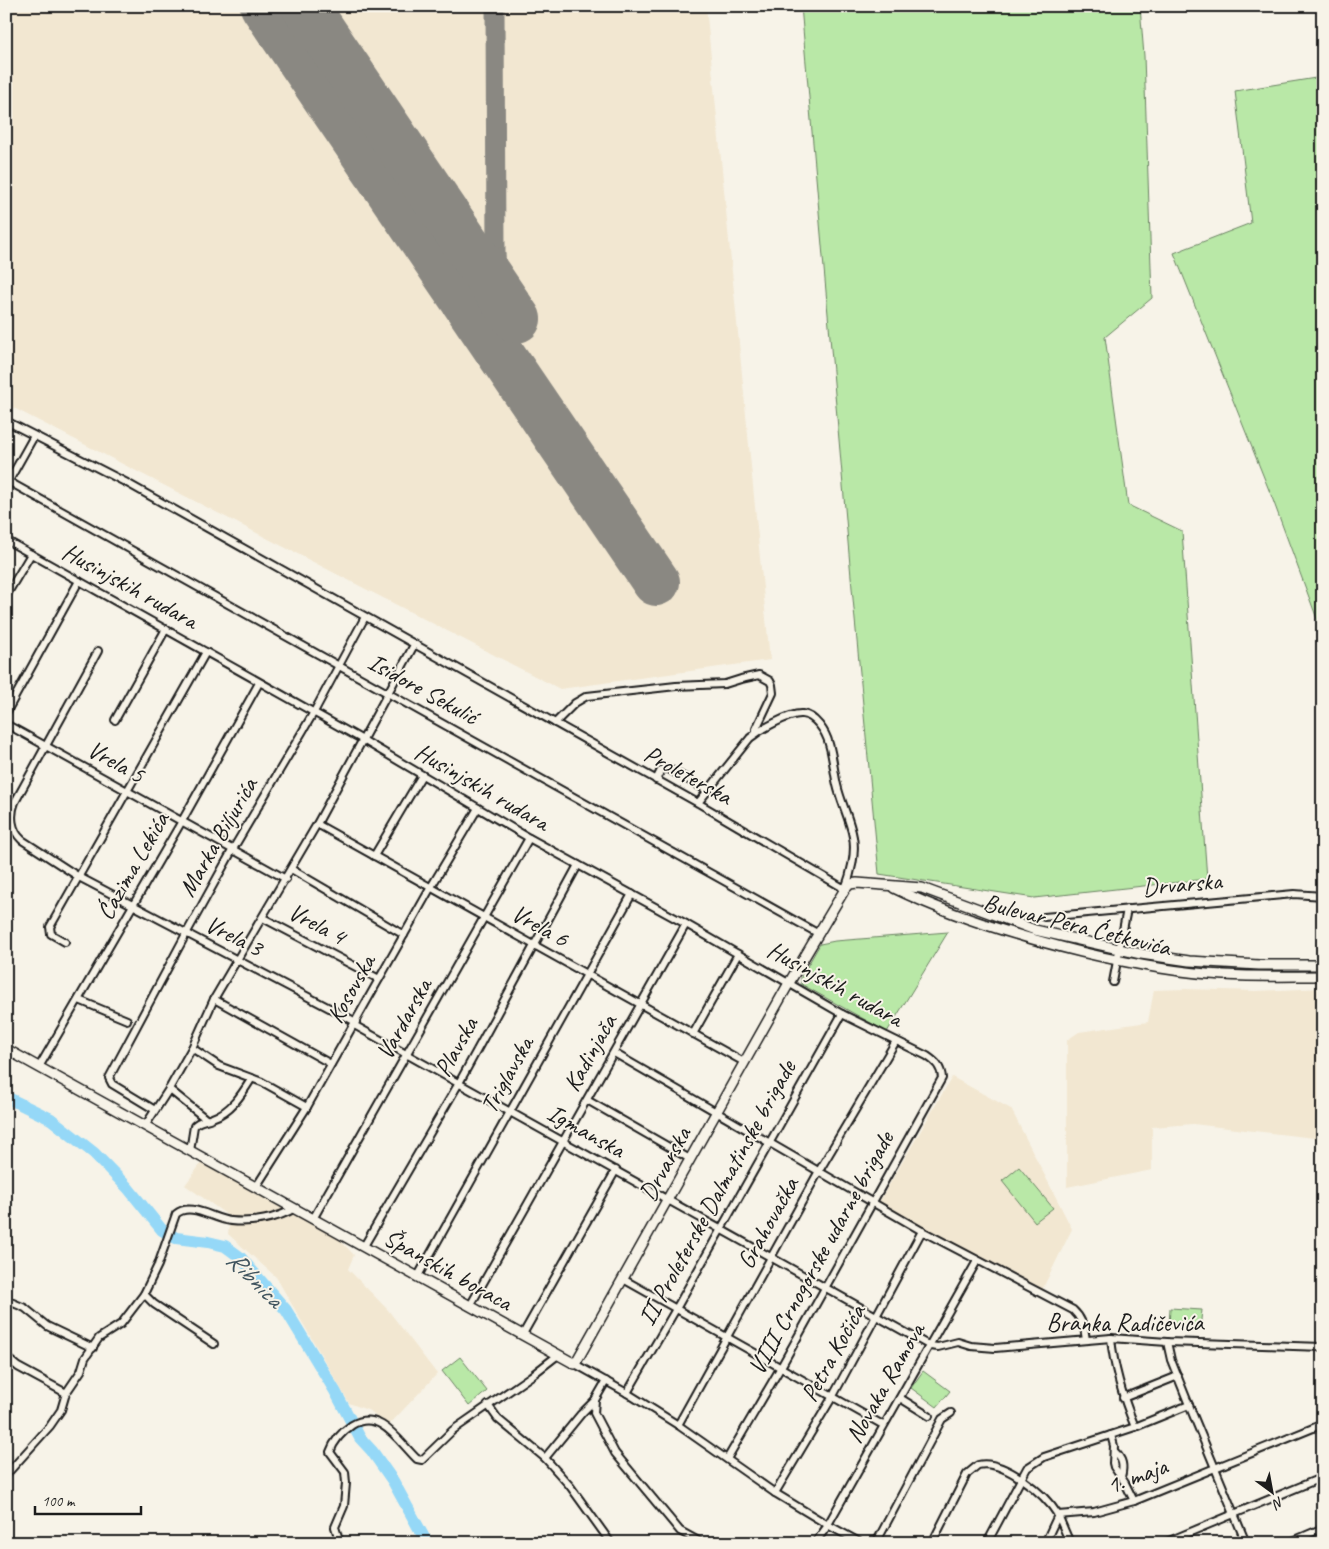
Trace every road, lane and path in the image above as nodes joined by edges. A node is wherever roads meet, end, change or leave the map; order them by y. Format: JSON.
{"nodes":[{"id":1,"x":6,"y":422,"type":"edge"},
{"id":2,"x":34,"y":436,"type":"junction"},
{"id":3,"x":7,"y":482,"type":"edge"},
{"id":4,"x":6,"y":540,"type":"edge"},
{"id":5,"x":31,"y":554,"type":"junction"},
{"id":6,"x":79,"y":581,"type":"junction"},
{"id":7,"x":6,"y":596,"type":"edge"},
{"id":8,"x":365,"y":617,"type":"junction"},
{"id":9,"x":166,"y":629,"type":"junction"},
{"id":10,"x":414,"y":645,"type":"junction"},
{"id":11,"x":98,"y":651,"type":"dead end"},
{"id":12,"x":206,"y":652,"type":"junction"},
{"id":13,"x":339,"y":665,"type":"junction"},
{"id":14,"x":259,"y":683,"type":"junction"},
{"id":15,"x":388,"y":693,"type":"junction"},
{"id":16,"x":314,"y":712,"type":"junction"},
{"id":17,"x":6,"y":713,"type":"edge"},
{"id":18,"x":115,"y":720,"type":"dead end"},
{"id":19,"x":555,"y":723,"type":"junction"},
{"id":20,"x":6,"y":724,"type":"edge"},
{"id":21,"x":756,"y":733,"type":"junction"},
{"id":22,"x":363,"y":740,"type":"junction"},
{"id":23,"x":46,"y":746,"type":"junction"},
{"id":24,"x":422,"y":776,"type":"junction"},
{"id":25,"x":656,"y":780,"type":"junction"},
{"id":26,"x":707,"y":790,"type":"junction"},
{"id":27,"x":127,"y":791,"type":"junction"},
{"id":28,"x":698,"y":803,"type":"junction"},
{"id":29,"x":478,"y":808,"type":"junction"},
{"id":30,"x":182,"y":821,"type":"junction"},
{"id":31,"x":317,"y":824,"type":"junction"},
{"id":32,"x":529,"y":838,"type":"junction"},
{"id":33,"x":233,"y":849,"type":"junction"},
{"id":34,"x":374,"y":856,"type":"junction"},
{"id":35,"x":578,"y":865,"type":"junction"},
{"id":36,"x":291,"y":869,"type":"junction"},
{"id":37,"x":79,"y":877,"type":"junction"},
{"id":38,"x":286,"y":879,"type":"junction"},
{"id":39,"x":888,"y":885,"type":"junction"},
{"id":40,"x":431,"y":887,"type":"junction"},
{"id":41,"x":845,"y":889,"type":"junction"},
{"id":42,"x":632,"y":894,"type":"junction"},
{"id":43,"x":1323,"y":896,"type":"edge"},
{"id":44,"x":134,"y":905,"type":"junction"},
{"id":45,"x":1127,"y":909,"type":"junction"},
{"id":46,"x":484,"y":917,"type":"junction"},
{"id":47,"x":1044,"y":917,"type":"dead end"},
{"id":48,"x":263,"y":918,"type":"junction"},
{"id":49,"x":686,"y":924,"type":"junction"},
{"id":50,"x":186,"y":934,"type":"junction"},
{"id":51,"x":819,"y":934,"type":"junction"},
{"id":52,"x":404,"y":935,"type":"junction"},
{"id":53,"x":65,"y":942,"type":"dead end"},
{"id":54,"x":535,"y":946,"type":"junction"},
{"id":55,"x":1119,"y":950,"type":"junction"},
{"id":56,"x":738,"y":954,"type":"junction"},
{"id":57,"x":239,"y":960,"type":"junction"},
{"id":58,"x":1117,"y":960,"type":"junction"},
{"id":59,"x":1323,"y":965,"type":"edge"},
{"id":60,"x":587,"y":975,"type":"junction"},
{"id":61,"x":1323,"y":976,"type":"edge"},
{"id":62,"x":379,"y":979,"type":"junction"},
{"id":63,"x":1113,"y":982,"type":"dead end"},
{"id":64,"x":788,"y":983,"type":"junction"},
{"id":65,"x":214,"y":999,"type":"junction"},
{"id":66,"x":79,"y":1000,"type":"junction"},
{"id":67,"x":641,"y":1004,"type":"junction"},
{"id":68,"x":842,"y":1014,"type":"junction"},
{"id":69,"x":126,"y":1020,"type":"dead end"},
{"id":70,"x":355,"y":1024,"type":"junction"},
{"id":71,"x":693,"y":1034,"type":"junction"},
{"id":72,"x":896,"y":1041,"type":"junction"},
{"id":73,"x":192,"y":1048,"type":"junction"},
{"id":74,"x":6,"y":1049,"type":"edge"},
{"id":75,"x":614,"y":1053,"type":"junction"},
{"id":76,"x":408,"y":1054,"type":"junction"},
{"id":77,"x":744,"y":1062,"type":"junction"},
{"id":78,"x":331,"y":1064,"type":"junction"},
{"id":79,"x":938,"y":1065,"type":"joint"},
{"id":80,"x":39,"y":1067,"type":"junction"},
{"id":81,"x":252,"y":1078,"type":"junction"},
{"id":82,"x":460,"y":1083,"type":"junction"},
{"id":83,"x":169,"y":1089,"type":"junction"},
{"id":84,"x":587,"y":1100,"type":"junction"},
{"id":85,"x":307,"y":1107,"type":"junction"},
{"id":86,"x":155,"y":1110,"type":"junction"},
{"id":87,"x":510,"y":1112,"type":"junction"},
{"id":88,"x":717,"y":1112,"type":"junction"},
{"id":89,"x":206,"y":1119,"type":"junction"},
{"id":90,"x":144,"y":1126,"type":"junction"},
{"id":91,"x":563,"y":1142,"type":"junction"},
{"id":92,"x":769,"y":1142,"type":"junction"},
{"id":93,"x":190,"y":1150,"type":"junction"},
{"id":94,"x":690,"y":1159,"type":"junction"},
{"id":95,"x":616,"y":1170,"type":"junction"},
{"id":96,"x":819,"y":1171,"type":"junction"},
{"id":97,"x":256,"y":1186,"type":"junction"},
{"id":98,"x":668,"y":1199,"type":"junction"},
{"id":99,"x":873,"y":1202,"type":"junction"},
{"id":100,"x":295,"y":1208,"type":"junction"},
{"id":101,"x":313,"y":1219,"type":"junction"},
{"id":102,"x":720,"y":1229,"type":"junction"},
{"id":103,"x":922,"y":1231,"type":"junction"},
{"id":104,"x":364,"y":1246,"type":"junction"},
{"id":105,"x":772,"y":1258,"type":"junction"},
{"id":106,"x":977,"y":1261,"type":"junction"},
{"id":107,"x":418,"y":1276,"type":"junction"},
{"id":108,"x":624,"y":1280,"type":"junction"},
{"id":109,"x":824,"y":1287,"type":"junction"},
{"id":110,"x":144,"y":1294,"type":"junction"},
{"id":111,"x":6,"y":1300,"type":"edge"},
{"id":112,"x":470,"y":1306,"type":"junction"},
{"id":113,"x":676,"y":1309,"type":"junction"},
{"id":114,"x":877,"y":1316,"type":"junction"},
{"id":115,"x":523,"y":1334,"type":"junction"},
{"id":116,"x":728,"y":1338,"type":"junction"},
{"id":117,"x":1111,"y":1338,"type":"junction"},
{"id":118,"x":1086,"y":1340,"type":"junction"},
{"id":119,"x":1167,"y":1342,"type":"junction"},
{"id":120,"x":214,"y":1344,"type":"dead end"},
{"id":121,"x":930,"y":1346,"type":"junction"},
{"id":122,"x":1323,"y":1346,"type":"edge"},
{"id":123,"x":93,"y":1348,"type":"junction"},
{"id":124,"x":558,"y":1355,"type":"junction"},
{"id":125,"x":6,"y":1358,"type":"edge"},
{"id":126,"x":575,"y":1364,"type":"junction"},
{"id":127,"x":781,"y":1367,"type":"junction"},
{"id":128,"x":1178,"y":1376,"type":"junction"},
{"id":129,"x":606,"y":1382,"type":"junction"},
{"id":130,"x":66,"y":1393,"type":"junction"},
{"id":131,"x":627,"y":1393,"type":"junction"},
{"id":132,"x":833,"y":1396,"type":"junction"},
{"id":133,"x":900,"y":1398,"type":"junction"},
{"id":134,"x":1123,"y":1398,"type":"junction"},
{"id":135,"x":595,"y":1400,"type":"junction"},
{"id":136,"x":488,"y":1405,"type":"junction"},
{"id":137,"x":1189,"y":1405,"type":"junction"},
{"id":138,"x":951,"y":1413,"type":"dead end"},
{"id":139,"x":930,"y":1416,"type":"dead end"},
{"id":140,"x":1323,"y":1424,"type":"edge"},
{"id":141,"x":678,"y":1425,"type":"junction"},
{"id":142,"x":884,"y":1425,"type":"junction"},
{"id":143,"x":1136,"y":1427,"type":"junction"},
{"id":144,"x":1111,"y":1435,"type":"junction"},
{"id":145,"x":545,"y":1458,"type":"junction"},
{"id":146,"x":727,"y":1459,"type":"junction"},
{"id":147,"x":1216,"y":1467,"type":"junction"},
{"id":148,"x":6,"y":1475,"type":"edge"},
{"id":149,"x":1323,"y":1476,"type":"edge"},
{"id":150,"x":1022,"y":1479,"type":"junction"},
{"id":151,"x":775,"y":1493,"type":"junction"},
{"id":152,"x":1134,"y":1501,"type":"junction"},
{"id":153,"x":1235,"y":1513,"type":"junction"},
{"id":154,"x":1058,"y":1515,"type":"junction"},
{"id":155,"x":828,"y":1525,"type":"junction"},
{"id":156,"x":1323,"y":1528,"type":"edge"},
{"id":157,"x":340,"y":1543,"type":"edge"},
{"id":158,"x":611,"y":1543,"type":"edge"},
{"id":159,"x":702,"y":1543,"type":"edge"},
{"id":160,"x":815,"y":1543,"type":"edge"},
{"id":161,"x":861,"y":1543,"type":"edge"},
{"id":162,"x":876,"y":1543,"type":"edge"},
{"id":163,"x":932,"y":1543,"type":"edge"},
{"id":164,"x":988,"y":1543,"type":"edge"},
{"id":165,"x":1045,"y":1543,"type":"edge"},
{"id":166,"x":1070,"y":1543,"type":"edge"},
{"id":167,"x":1164,"y":1543,"type":"edge"},
{"id":168,"x":1246,"y":1543,"type":"edge"},
{"id":169,"x":1288,"y":1543,"type":"edge"}],
"edges":[{"from":1,"to":2,"type":"street","name":"Proleterska"},
{"from":2,"to":3,"type":"street"},
{"from":2,"to":8,"type":"street","name":"Proleterska"},
{"from":3,"to":13,"type":"street","name":"Isidore Sekulić"},
{"from":4,"to":5,"type":"street","name":"Husinjskih rudara"},
{"from":5,"to":6,"type":"street","name":"Husinjskih rudara"},
{"from":5,"to":7,"type":"street"},
{"from":6,"to":9,"type":"street","name":"Husinjskih rudara"},
{"from":6,"to":17,"type":"street"},
{"from":8,"to":10,"type":"street","name":"Proleterska"},
{"from":8,"to":13,"type":"street","name":"Marka Biljurića"},
{"from":9,"to":12,"type":"street","name":"Husinjskih rudara"},
{"from":9,"to":18,"type":"street"},
{"from":10,"to":15,"type":"street"},
{"from":10,"to":19,"type":"street","name":"Proleterska"},
{"from":11,"to":23,"type":"street"},
{"from":12,"to":14,"type":"street","name":"Husinjskih rudara"},
{"from":12,"to":27,"type":"street"},
{"from":13,"to":15,"type":"street","name":"Isidore Sekulić"},
{"from":13,"to":16,"type":"street","name":"Marka Biljurića"},
{"from":14,"to":16,"type":"street","name":"Husinjskih rudara"},
{"from":14,"to":30,"type":"street","name":"Ćazima Lekića"},
{"from":15,"to":22,"type":"street"},
{"from":15,"to":51,"type":"street","name":"Isidore Sekulić"},
{"from":16,"to":22,"type":"street","name":"Husinjskih rudara"},
{"from":16,"to":33,"type":"street","name":"Marka Biljurića"},
{"from":19,"to":21,"type":"street"},
{"from":19,"to":25,"type":"street","name":"Proleterska"},
{"from":20,"to":23,"type":"street","name":"Vrela 5"},
{"from":21,"to":26,"type":"street"},
{"from":21,"to":41,"type":"street"},
{"from":22,"to":24,"type":"street","name":"Husinjskih rudara"},
{"from":22,"to":31,"type":"street"},
{"from":23,"to":27,"type":"street","name":"Vrela 5"},
{"from":23,"to":37,"type":"street","name":"Vrela 3"},
{"from":24,"to":29,"type":"street","name":"Husinjskih rudara"},
{"from":24,"to":34,"type":"street"},
{"from":25,"to":26,"type":"street"},
{"from":25,"to":28,"type":"street","name":"Proleterska"},
{"from":26,"to":28,"type":"street"},
{"from":27,"to":30,"type":"street","name":"Vrela 5"},
{"from":27,"to":37,"type":"street"},
{"from":28,"to":41,"type":"street","name":"Proleterska"},
{"from":29,"to":32,"type":"street","name":"Husinjskih rudara"},
{"from":29,"to":40,"type":"street","name":"Kosovska"},
{"from":30,"to":33,"type":"street","name":"Vrela 5"},
{"from":30,"to":44,"type":"street","name":"Ćazima Lekića"},
{"from":31,"to":34,"type":"street","name":"Vrela 6"},
{"from":31,"to":36,"type":"street"},
{"from":32,"to":35,"type":"street","name":"Husinjskih rudara"},
{"from":32,"to":46,"type":"street","name":"Vardarska"},
{"from":33,"to":38,"type":"street","name":"Vrela 5"},
{"from":33,"to":50,"type":"street","name":"Marka Biljurića"},
{"from":34,"to":40,"type":"street","name":"Vrela 6"},
{"from":35,"to":42,"type":"street","name":"Husinjskih rudara"},
{"from":35,"to":54,"type":"street","name":"Plavska"},
{"from":36,"to":38,"type":"street"},
{"from":36,"to":52,"type":"street"},
{"from":37,"to":44,"type":"street","name":"Vrela 3"},
{"from":37,"to":53,"type":"street"},
{"from":38,"to":48,"type":"street"},
{"from":39,"to":41,"type":"main road","name":"Bulevar Pera Ćetkovića"},
{"from":39,"to":55,"type":"main road","name":"Bulevar Pera Ćetkovića"},
{"from":39,"to":58,"type":"main road","name":"Bulevar Pera Ćetkovića"},
{"from":40,"to":46,"type":"street","name":"Vrela 6"},
{"from":40,"to":52,"type":"street","name":"Kosovska"},
{"from":41,"to":51,"type":"main road"},
{"from":42,"to":49,"type":"street","name":"Husinjskih rudara"},
{"from":42,"to":60,"type":"street","name":"Triglavska"},
{"from":43,"to":45,"type":"street","name":"Drvarska"},
{"from":44,"to":50,"type":"street","name":"Vrela 3"},
{"from":44,"to":66,"type":"street","name":"Ćazima Lekića"},
{"from":45,"to":47,"type":"street","name":"Drvarska"},
{"from":45,"to":55,"type":"street"},
{"from":46,"to":54,"type":"street","name":"Vrela 6"},
{"from":46,"to":76,"type":"street","name":"Vardarska"},
{"from":48,"to":57,"type":"street"},
{"from":48,"to":62,"type":"street","name":"Vrela 4"},
{"from":49,"to":56,"type":"street","name":"Husinjskih rudara"},
{"from":49,"to":67,"type":"street","name":"Kadinjača"},
{"from":50,"to":57,"type":"street","name":"Vrela 3"},
{"from":50,"to":86,"type":"street","name":"Marka Biljurića"},
{"from":51,"to":64,"type":"main road"},
{"from":52,"to":62,"type":"street","name":"Kosovska"},
{"from":54,"to":60,"type":"street","name":"Vrela 6"},
{"from":54,"to":82,"type":"street","name":"Plavska"},
{"from":55,"to":58,"type":"street"},
{"from":55,"to":59,"type":"main road","name":"Bulevar Pera Ćetkovića"},
{"from":56,"to":64,"type":"street","name":"Husinjskih rudara"},
{"from":56,"to":71,"type":"street"},
{"from":57,"to":65,"type":"street"},
{"from":57,"to":70,"type":"street","name":"Vrela 3"},
{"from":58,"to":61,"type":"main road","name":"Bulevar Pera Ćetkovića"},
{"from":58,"to":63,"type":"street"},
{"from":60,"to":67,"type":"street","name":"Vrela 6"},
{"from":60,"to":87,"type":"street","name":"Triglavska"},
{"from":62,"to":70,"type":"street","name":"Kosovska"},
{"from":64,"to":68,"type":"street","name":"Husinjskih rudara"},
{"from":64,"to":77,"type":"main road","name":"Drvarska"},
{"from":65,"to":73,"type":"street"},
{"from":65,"to":78,"type":"street"},
{"from":66,"to":69,"type":"street"},
{"from":66,"to":80,"type":"street","name":"Ćazima Lekića"},
{"from":67,"to":71,"type":"street","name":"Vrela 6"},
{"from":67,"to":75,"type":"street","name":"Kadinjača"},
{"from":68,"to":72,"type":"street","name":"Husinjskih rudara"},
{"from":68,"to":92,"type":"street","name":"II Proleterske Dalmatinske brigade"},
{"from":70,"to":76,"type":"street","name":"Igmanska"},
{"from":70,"to":78,"type":"street","name":"Kosovska"},
{"from":71,"to":77,"type":"street","name":"Vrela 6"},
{"from":72,"to":79,"type":"street","name":"Husinjskih rudara"},
{"from":72,"to":96,"type":"street","name":"Grahovačka"},
{"from":73,"to":81,"type":"street"},
{"from":73,"to":83,"type":"street"},
{"from":74,"to":80,"type":"main road","name":"Španskih boraca"},
{"from":75,"to":84,"type":"street","name":"Kadinjača"},
{"from":75,"to":88,"type":"street"},
{"from":76,"to":82,"type":"street","name":"Igmanska"},
{"from":76,"to":101,"type":"street","name":"Vardarska"},
{"from":77,"to":88,"type":"main road","name":"Drvarska"},
{"from":78,"to":85,"type":"street","name":"Kosovska"},
{"from":79,"to":99,"type":"street","name":"VIII Crnogorske udarne brigade"},
{"from":80,"to":90,"type":"main road","name":"Španskih boraca"},
{"from":81,"to":85,"type":"street"},
{"from":81,"to":89,"type":"street"},
{"from":82,"to":87,"type":"street","name":"Igmanska"},
{"from":82,"to":104,"type":"street","name":"Plavska"},
{"from":83,"to":86,"type":"street"},
{"from":83,"to":89,"type":"street"},
{"from":84,"to":91,"type":"street","name":"Kadinjača"},
{"from":84,"to":94,"type":"street"},
{"from":85,"to":97,"type":"street","name":"Kosovska"},
{"from":86,"to":90,"type":"street"},
{"from":87,"to":91,"type":"street","name":"Igmanska"},
{"from":87,"to":107,"type":"street","name":"Triglavska"},
{"from":88,"to":92,"type":"street"},
{"from":88,"to":94,"type":"main road","name":"Drvarska"},
{"from":89,"to":93,"type":"street"},
{"from":90,"to":93,"type":"main road","name":"Španskih boraca"},
{"from":91,"to":95,"type":"street","name":"Igmanska"},
{"from":91,"to":112,"type":"street","name":"Kadinjača"},
{"from":92,"to":96,"type":"street"},
{"from":92,"to":102,"type":"street","name":"II Proleterske Dalmatinske brigade"},
{"from":93,"to":97,"type":"main road","name":"Španskih boraca"},
{"from":94,"to":98,"type":"main road","name":"Drvarska"},
{"from":95,"to":98,"type":"street","name":"Igmanska"},
{"from":95,"to":115,"type":"street"},
{"from":96,"to":99,"type":"street"},
{"from":96,"to":105,"type":"street","name":"Grahovačka"},
{"from":97,"to":100,"type":"main road","name":"Španskih boraca"},
{"from":98,"to":102,"type":"street","name":"Igmanska"},
{"from":98,"to":108,"type":"main road","name":"Drvarska"},
{"from":99,"to":103,"type":"street"},
{"from":99,"to":109,"type":"street","name":"VIII Crnogorske udarne brigade"},
{"from":100,"to":101,"type":"main road","name":"Španskih boraca"},
{"from":100,"to":110,"type":"street"},
{"from":101,"to":104,"type":"main road","name":"Španskih boraca"},
{"from":102,"to":105,"type":"street","name":"Igmanska"},
{"from":102,"to":113,"type":"street","name":"II Proleterske Dalmatinske brigade"},
{"from":103,"to":106,"type":"street"},
{"from":103,"to":114,"type":"street","name":"Petra Kočića"},
{"from":104,"to":107,"type":"main road","name":"Španskih boraca"},
{"from":105,"to":109,"type":"street","name":"Igmanska"},
{"from":105,"to":116,"type":"street","name":"Grahovačka"},
{"from":106,"to":118,"type":"street"},
{"from":106,"to":121,"type":"street","name":"Novaka Ramova"},
{"from":107,"to":112,"type":"main road","name":"Španskih boraca"},
{"from":108,"to":113,"type":"street"},
{"from":108,"to":126,"type":"main road","name":"Drvarska"},
{"from":109,"to":114,"type":"street","name":"Igmanska"},
{"from":109,"to":127,"type":"street","name":"VIII Crnogorske udarne brigade"},
{"from":110,"to":120,"type":"street"},
{"from":110,"to":123,"type":"street"},
{"from":111,"to":123,"type":"street"},
{"from":112,"to":115,"type":"main road","name":"Španskih boraca"},
{"from":113,"to":116,"type":"street"},
{"from":113,"to":131,"type":"street","name":"II Proleterske Dalmatinske brigade"},
{"from":114,"to":121,"type":"street","name":"Igmanska"},
{"from":114,"to":132,"type":"street","name":"Petra Kočića"},
{"from":115,"to":124,"type":"main road","name":"Španskih boraca"},
{"from":116,"to":127,"type":"street"},
{"from":116,"to":141,"type":"street","name":"Grahovačka"},
{"from":117,"to":118,"type":"street","name":"Branka Radičevića"},
{"from":117,"to":119,"type":"street","name":"Branka Radičevića"},
{"from":117,"to":134,"type":"street"},
{"from":118,"to":121,"type":"street","name":"Branka Radičevića"},
{"from":119,"to":122,"type":"street","name":"Branka Radičevića"},
{"from":119,"to":128,"type":"street"},
{"from":121,"to":133,"type":"street","name":"Novaka Ramova"},
{"from":123,"to":130,"type":"street"},
{"from":124,"to":126,"type":"main road","name":"Španskih boraca"},
{"from":124,"to":136,"type":"street"},
{"from":125,"to":130,"type":"street"},
{"from":126,"to":129,"type":"street","name":"Španskih boraca"},
{"from":127,"to":132,"type":"street"},
{"from":127,"to":146,"type":"street","name":"VIII Crnogorske udarne brigade"},
{"from":128,"to":134,"type":"street"},
{"from":128,"to":137,"type":"street"},
{"from":129,"to":131,"type":"street","name":"Španskih boraca"},
{"from":129,"to":135,"type":"street"},
{"from":130,"to":148,"type":"street"},
{"from":131,"to":141,"type":"street","name":"Španskih boraca"},
{"from":132,"to":142,"type":"street"},
{"from":132,"to":151,"type":"street","name":"Petra Kočića"},
{"from":133,"to":139,"type":"street"},
{"from":133,"to":142,"type":"street","name":"Novaka Ramova"},
{"from":134,"to":143,"type":"street"},
{"from":135,"to":145,"type":"street"},
{"from":135,"to":159,"type":"street"},
{"from":136,"to":145,"type":"street"},
{"from":136,"to":157,"type":"street"},
{"from":137,"to":143,"type":"street"},
{"from":137,"to":147,"type":"street"},
{"from":138,"to":162,"type":"street"},
{"from":140,"to":147,"type":"street","name":"1. maja"},
{"from":141,"to":146,"type":"street","name":"Španskih boraca"},
{"from":142,"to":155,"type":"street","name":"Novaka Ramova"},
{"from":143,"to":144,"type":"street"},
{"from":144,"to":150,"type":"street"},
{"from":144,"to":152,"type":"street"},
{"from":145,"to":158,"type":"street"},
{"from":146,"to":151,"type":"street","name":"Španskih boraca"},
{"from":147,"to":152,"type":"street","name":"1. maja"},
{"from":147,"to":153,"type":"street"},
{"from":149,"to":153,"type":"street"},
{"from":150,"to":154,"type":"street"},
{"from":150,"to":163,"type":"street"},
{"from":150,"to":164,"type":"street"},
{"from":151,"to":155,"type":"street","name":"Španskih boraca"},
{"from":152,"to":154,"type":"street","name":"1. maja"},
{"from":153,"to":167,"type":"street"},
{"from":153,"to":168,"type":"street"},
{"from":154,"to":165,"type":"street"},
{"from":154,"to":166,"type":"street"},
{"from":155,"to":160,"type":"street","name":"Novaka Ramova"},
{"from":155,"to":161,"type":"street","name":"Španskih boraca"},
{"from":156,"to":169,"type":"street"}]}
